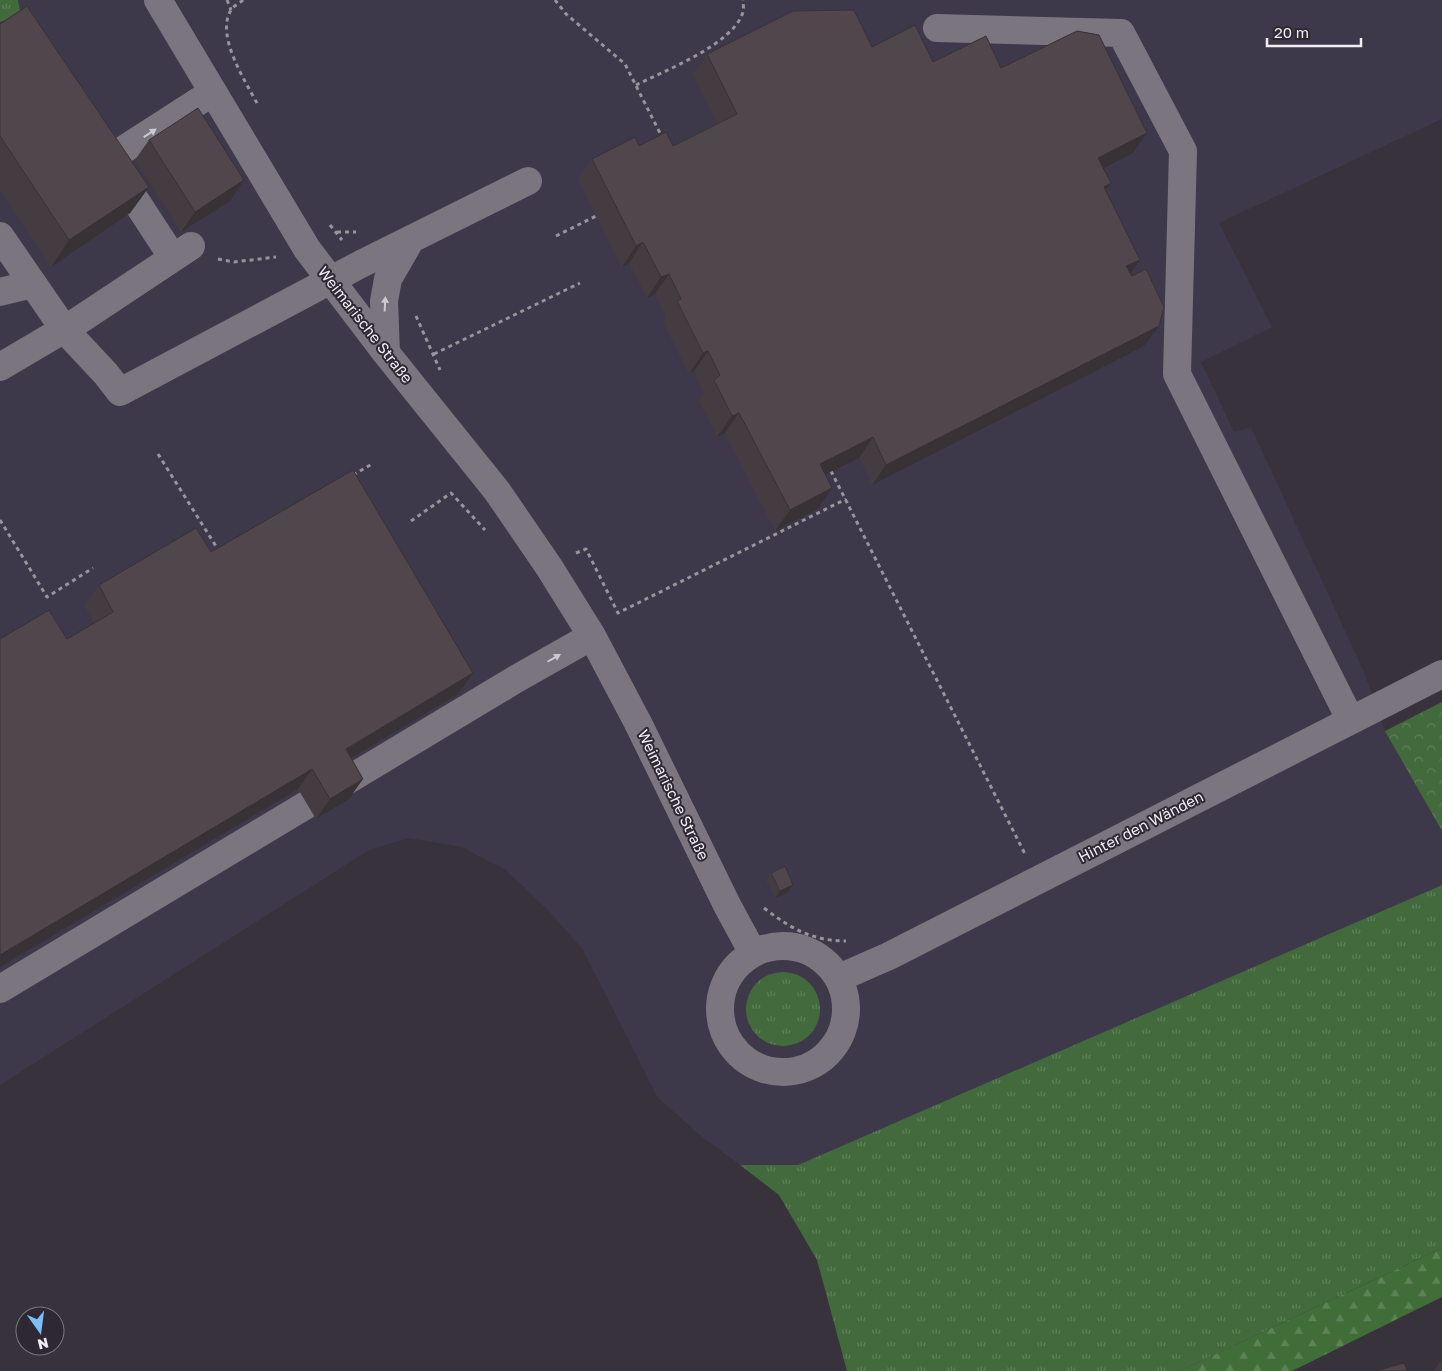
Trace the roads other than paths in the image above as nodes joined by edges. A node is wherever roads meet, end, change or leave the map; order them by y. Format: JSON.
{"nodes":[{"id":1,"x":158,"y":0,"type":"edge"},
{"id":2,"x":937,"y":28,"type":"dead end"},
{"id":3,"x":213,"y":92,"type":"junction"},
{"id":4,"x":93,"y":136,"type":"edge"},
{"id":5,"x":109,"y":159,"type":"junction"},
{"id":6,"x":528,"y":181,"type":"dead end"},
{"id":7,"x":0,"y":236,"type":"edge"},
{"id":8,"x":411,"y":239,"type":"junction"},
{"id":9,"x":0,"y":266,"type":"edge"},
{"id":10,"x":331,"y":282,"type":"junction"},
{"id":11,"x":33,"y":284,"type":"junction"},
{"id":12,"x":0,"y":292,"type":"edge"},
{"id":13,"x":64,"y":329,"type":"junction"},
{"id":14,"x":386,"y":353,"type":"junction"},
{"id":15,"x":0,"y":367,"type":"edge"},
{"id":16,"x":592,"y":636,"type":"junction"},
{"id":17,"x":1442,"y":674,"type":"edge"},
{"id":18,"x":1350,"y":720,"type":"junction"},
{"id":19,"x":753,"y":953,"type":"junction"},
{"id":20,"x":839,"y":978,"type":"junction"},
{"id":21,"x":0,"y":989,"type":"edge"}],
"edges":[{"from":1,"to":3,"type":"street","name":"Weimarische Straße"},
{"from":2,"to":18,"type":"street"},
{"from":5,"to":3,"type":"street","one_way":true},
{"from":3,"to":10,"type":"street","name":"Weimarische Straße"},
{"from":4,"to":5,"type":"street"},
{"from":5,"to":13,"type":"street"},
{"from":6,"to":8,"type":"street"},
{"from":7,"to":11,"type":"street"},
{"from":8,"to":10,"type":"street"},
{"from":14,"to":8,"type":"street","one_way":true},
{"from":9,"to":11,"type":"street"},
{"from":10,"to":13,"type":"street"},
{"from":10,"to":14,"type":"street","name":"Weimarische Straße"},
{"from":11,"to":12,"type":"street"},
{"from":11,"to":13,"type":"street"},
{"from":13,"to":15,"type":"street"},
{"from":14,"to":16,"type":"street","name":"Weimarische Straße"},
{"from":16,"to":19,"type":"street","name":"Weimarische Straße"},
{"from":21,"to":16,"type":"street","one_way":true},
{"from":17,"to":18,"type":"street","name":"Hinter den Wänden"},
{"from":18,"to":20,"type":"street","name":"Hinter den Wänden"},
{"from":19,"to":20,"type":"street"},
{"from":19,"to":20,"type":"street"}]}
